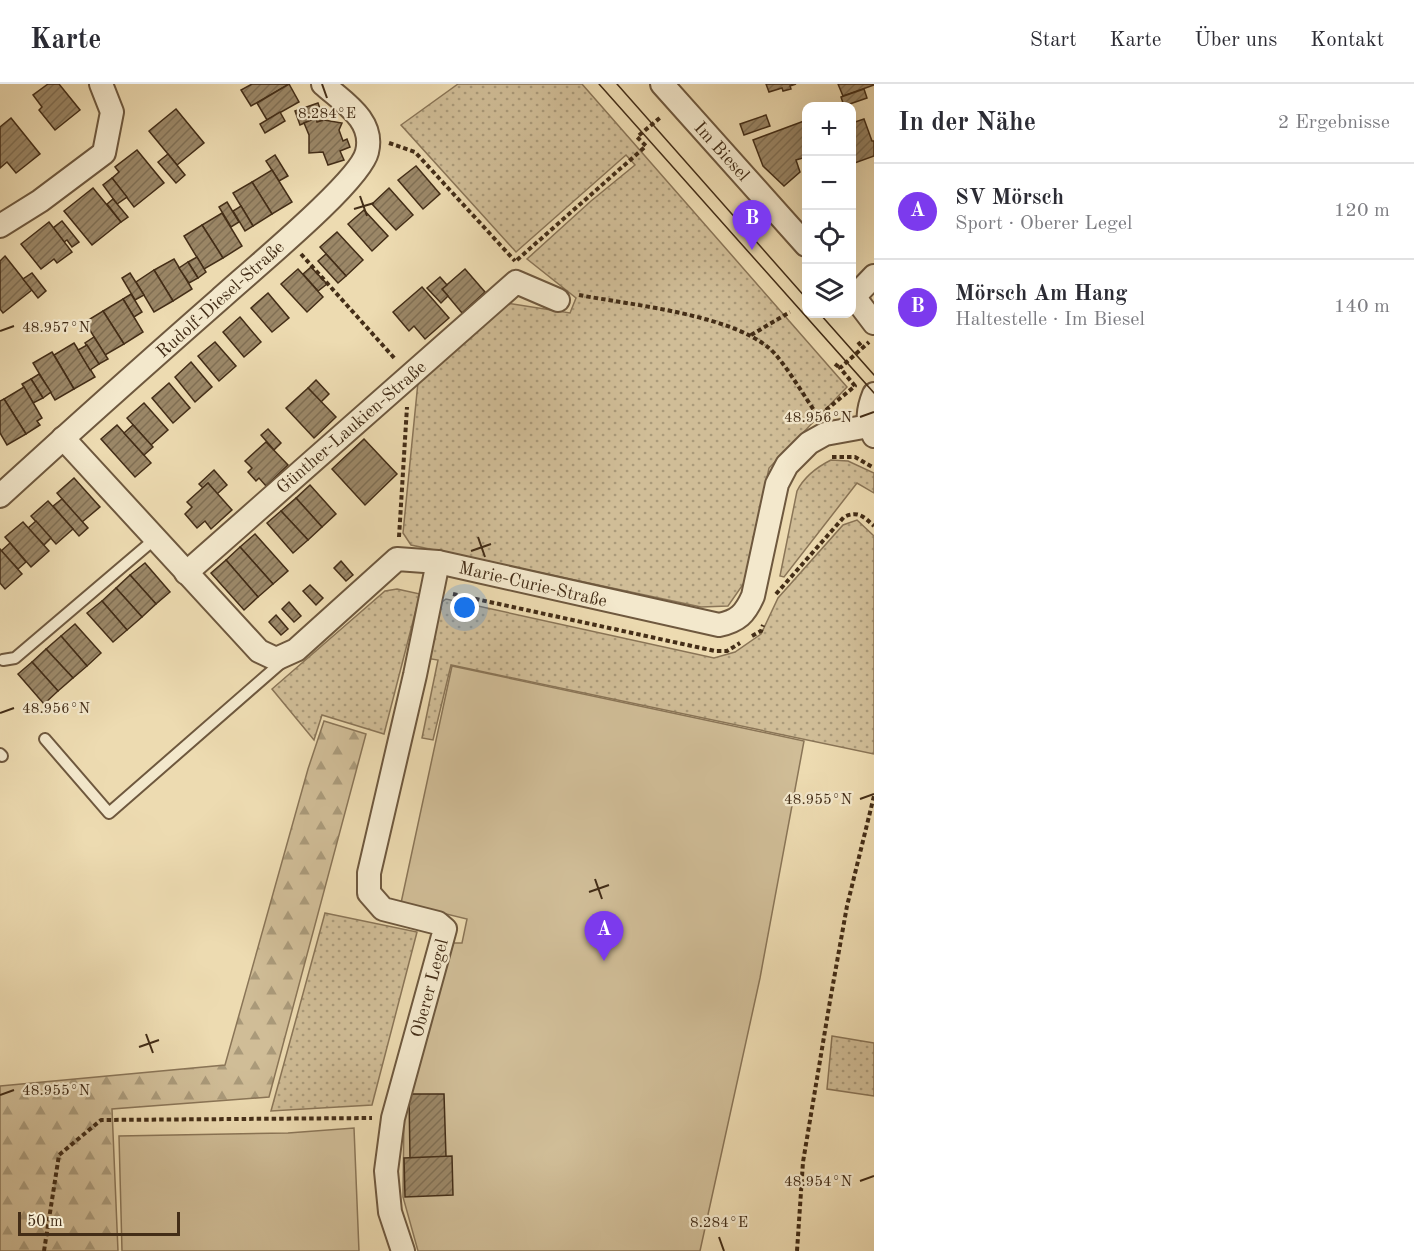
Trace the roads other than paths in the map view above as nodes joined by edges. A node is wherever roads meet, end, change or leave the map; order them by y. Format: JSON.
{"nodes":[{"id":1,"x":100,"y":84,"type":"edge"},
{"id":2,"x":323,"y":84,"type":"edge"},
{"id":3,"x":662,"y":84,"type":"edge"},
{"id":4,"x":0,"y":226,"type":"edge"},
{"id":5,"x":802,"y":238,"type":"edge"},
{"id":6,"x":874,"y":276,"type":"edge"},
{"id":7,"x":856,"y":293,"type":"edge"},
{"id":8,"x":558,"y":300,"type":"road end"},
{"id":9,"x":856,"y":300,"type":"edge"},
{"id":10,"x":874,"y":323,"type":"edge"},
{"id":11,"x":874,"y":394,"type":"edge"},
{"id":12,"x":871,"y":431,"type":"edge"},
{"id":13,"x":63,"y":438,"type":"junction"},
{"id":14,"x":0,"y":496,"type":"edge"},
{"id":15,"x":156,"y":538,"type":"junction"},
{"id":16,"x":438,"y":562,"type":"junction"},
{"id":17,"x":186,"y":573,"type":"junction"},
{"id":18,"x":296,"y":650,"type":"junction"},
{"id":19,"x":3,"y":660,"type":"dead end"},
{"id":20,"x":45,"y":739,"type":"dead end"},
{"id":21,"x":403,"y":1251,"type":"edge"}],
"edges":[{"from":1,"to":4,"type":"street"},
{"from":2,"to":13,"type":"street","name":"Rudolf-Diesel-Straße"},
{"from":3,"to":5,"type":"street","name":"Im Biesel"},
{"from":6,"to":7,"type":"street"},
{"from":8,"to":17,"type":"street","name":"Günther-Laukien-Straße"},
{"from":9,"to":10,"type":"street"},
{"from":11,"to":12,"type":"street"},
{"from":12,"to":16,"type":"street","name":"Marie-Curie-Straße"},
{"from":13,"to":14,"type":"street","name":"Rudolf-Diesel-Straße"},
{"from":13,"to":15,"type":"street"},
{"from":15,"to":17,"type":"street"},
{"from":15,"to":19,"type":"lane"},
{"from":16,"to":18,"type":"street","name":"Marie-Curie-Straße"},
{"from":16,"to":21,"type":"street","name":"Oberer Legel"},
{"from":17,"to":18,"type":"street"},
{"from":18,"to":20,"type":"lane"}]}
